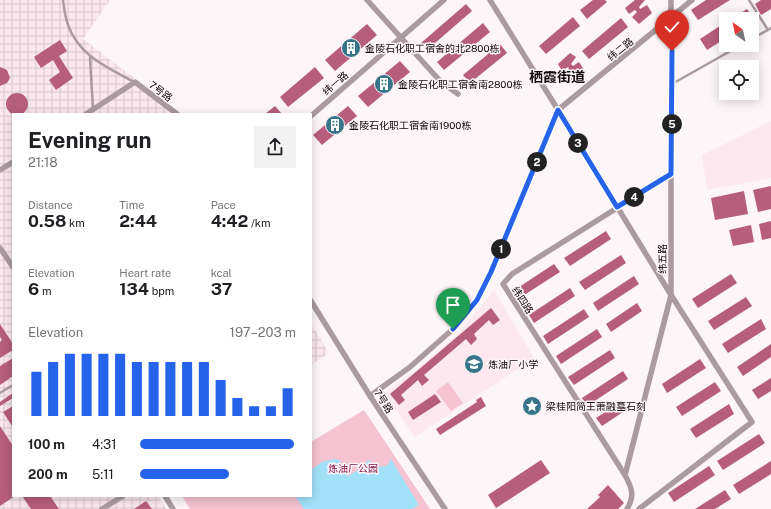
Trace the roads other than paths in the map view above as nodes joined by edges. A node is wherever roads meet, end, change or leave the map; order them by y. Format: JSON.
{"nodes":[{"id":1,"x":63,"y":0,"type":"edge"},
{"id":2,"x":367,"y":0,"type":"edge"},
{"id":3,"x":444,"y":0,"type":"edge"},
{"id":4,"x":490,"y":0,"type":"edge"},
{"id":5,"x":671,"y":0,"type":"edge"},
{"id":6,"x":692,"y":0,"type":"edge"},
{"id":7,"x":749,"y":0,"type":"edge"},
{"id":8,"x":672,"y":18,"type":"junction"},
{"id":9,"x":770,"y":29,"type":"edge"},
{"id":10,"x":759,"y":35,"type":"edge"},
{"id":11,"x":401,"y":37,"type":"junction"},
{"id":12,"x":729,"y":52,"type":"edge"},
{"id":13,"x":90,"y":57,"type":"junction"},
{"id":14,"x":135,"y":82,"type":"junction"},
{"id":15,"x":672,"y":84,"type":"junction"},
{"id":16,"x":458,"y":94,"type":"dead end"},
{"id":17,"x":93,"y":109,"type":"junction"},
{"id":18,"x":558,"y":110,"type":"junction"},
{"id":19,"x":87,"y":113,"type":"edge"},
{"id":20,"x":176,"y":113,"type":"edge"},
{"id":21,"x":312,"y":115,"type":"edge"},
{"id":22,"x":12,"y":163,"type":"edge"},
{"id":23,"x":0,"y":170,"type":"edge"},
{"id":24,"x":671,"y":174,"type":"junction"},
{"id":25,"x":617,"y":207,"type":"junction"},
{"id":26,"x":0,"y":248,"type":"edge"},
{"id":27,"x":12,"y":266,"type":"edge"},
{"id":28,"x":671,"y":295,"type":"junction"},
{"id":29,"x":312,"y":303,"type":"edge"},
{"id":30,"x":12,"y":386,"type":"edge"},
{"id":31,"x":0,"y":393,"type":"edge"},
{"id":32,"x":370,"y":396,"type":"junction"},
{"id":33,"x":625,"y":475,"type":"junction"},
{"id":34,"x":121,"y":497,"type":"edge"},
{"id":35,"x":166,"y":497,"type":"edge"},
{"id":36,"x":102,"y":509,"type":"edge"},
{"id":37,"x":173,"y":509,"type":"edge"},
{"id":38,"x":445,"y":509,"type":"edge"},
{"id":39,"x":627,"y":509,"type":"edge"},
{"id":40,"x":639,"y":509,"type":"edge"}],
"edges":[{"from":1,"to":13,"type":"lane"},
{"from":2,"to":11,"type":"street"},
{"from":3,"to":11,"type":"street","name":"纬一路"},
{"from":4,"to":18,"type":"street"},
{"from":5,"to":8,"type":"street","name":"纬五路"},
{"from":6,"to":8,"type":"street","name":"纬二路"},
{"from":7,"to":9,"type":"lane"},
{"from":8,"to":15,"type":"street","name":"纬五路"},
{"from":8,"to":18,"type":"street","name":"纬二路"},
{"from":9,"to":10,"type":"lane"},
{"from":11,"to":16,"type":"street"},
{"from":11,"to":21,"type":"street","name":"纬一路"},
{"from":12,"to":15,"type":"lane"},
{"from":13,"to":14,"type":"lane"},
{"from":13,"to":17,"type":"lane"},
{"from":14,"to":17,"type":"street"},
{"from":14,"to":20,"type":"street","name":"7号路"},
{"from":15,"to":24,"type":"street","name":"纬五路"},
{"from":17,"to":19,"type":"street"},
{"from":18,"to":25,"type":"street"},
{"from":18,"to":32,"type":"street"},
{"from":22,"to":23,"type":"street"},
{"from":24,"to":25,"type":"street","name":"纬四路"},
{"from":24,"to":28,"type":"street","name":"纬五路"},
{"from":25,"to":28,"type":"street"},
{"from":25,"to":33,"type":"street","name":"纬四路"},
{"from":26,"to":27,"type":"street"},
{"from":28,"to":33,"type":"street","name":"纬五路"},
{"from":28,"to":40,"type":"street"},
{"from":29,"to":32,"type":"street","name":"7号路"},
{"from":30,"to":31,"type":"lane"},
{"from":32,"to":38,"type":"street","name":"7号路"},
{"from":33,"to":39,"type":"street"},
{"from":34,"to":36,"type":"street"},
{"from":35,"to":37,"type":"street"}]}
